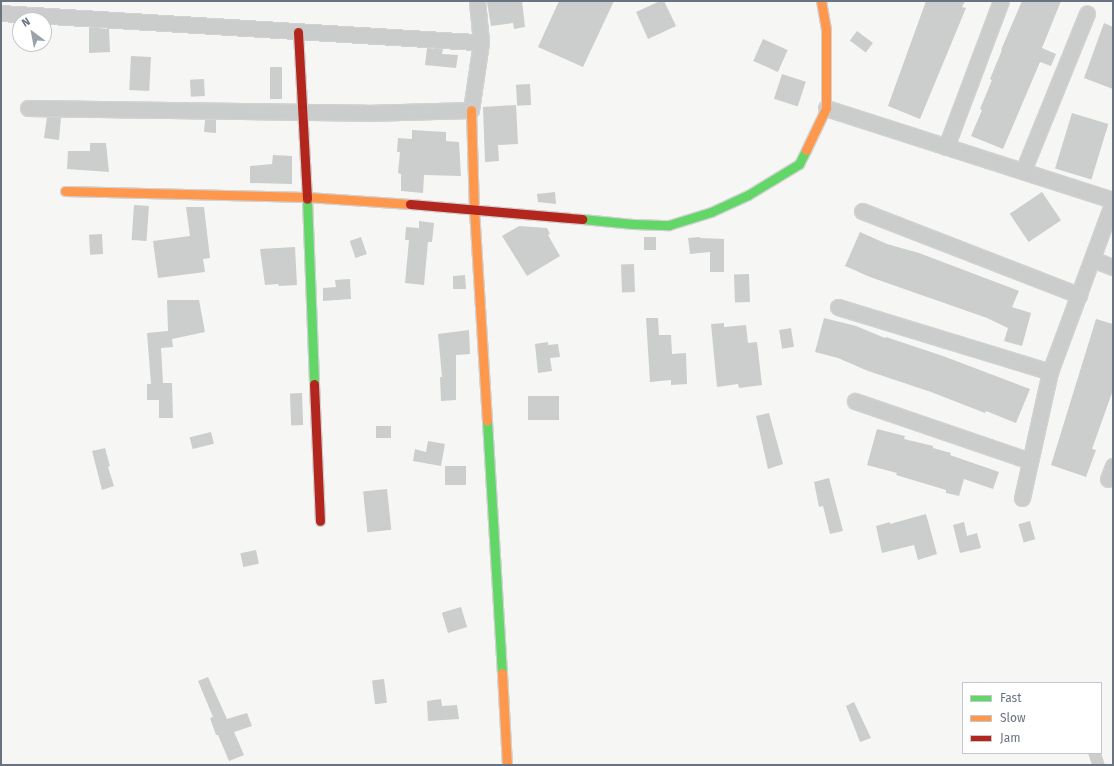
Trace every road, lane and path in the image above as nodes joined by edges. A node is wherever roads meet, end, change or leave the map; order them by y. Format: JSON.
{"nodes":[{"id":1,"x":476,"y":1,"type":"edge"},
{"id":2,"x":821,"y":1,"type":"edge"},
{"id":3,"x":1001,"y":1,"type":"edge"},
{"id":4,"x":1,"y":13,"type":"edge"},
{"id":5,"x":1086,"y":14,"type":"dead end"},
{"id":6,"x":298,"y":32,"type":"junction"},
{"id":7,"x":481,"y":42,"type":"junction"},
{"id":8,"x":28,"y":108,"type":"dead end"},
{"id":9,"x":826,"y":108,"type":"junction"},
{"id":10,"x":471,"y":110,"type":"junction"},
{"id":11,"x":303,"y":113,"type":"junction"},
{"id":12,"x":946,"y":146,"type":"junction"},
{"id":13,"x":1023,"y":171,"type":"junction"},
{"id":14,"x":65,"y":191,"type":"dead end"},
{"id":15,"x":307,"y":197,"type":"junction"},
{"id":16,"x":1113,"y":201,"type":"edge"},
{"id":17,"x":474,"y":209,"type":"junction"},
{"id":18,"x":862,"y":211,"type":"dead end"},
{"id":19,"x":1092,"y":259,"type":"junction"},
{"id":20,"x":1113,"y":267,"type":"edge"},
{"id":21,"x":1079,"y":295,"type":"junction"},
{"id":22,"x":838,"y":307,"type":"dead end"},
{"id":23,"x":1050,"y":372,"type":"junction"},
{"id":24,"x":855,"y":400,"type":"dead end"},
{"id":25,"x":1030,"y":461,"type":"junction"},
{"id":26,"x":1022,"y":498,"type":"dead end"},
{"id":27,"x":320,"y":521,"type":"dead end"},
{"id":28,"x":506,"y":765,"type":"edge"}],
"edges":[{"from":1,"to":7,"type":"street"},
{"from":2,"to":9,"type":"street"},
{"from":3,"to":12,"type":"street"},
{"from":4,"to":6,"type":"street"},
{"from":5,"to":13,"type":"street"},
{"from":6,"to":7,"type":"street"},
{"from":6,"to":11,"type":"street"},
{"from":7,"to":10,"type":"street"},
{"from":8,"to":11,"type":"street"},
{"from":9,"to":12,"type":"street"},
{"from":9,"to":17,"type":"street"},
{"from":10,"to":11,"type":"street"},
{"from":10,"to":17,"type":"street"},
{"from":11,"to":15,"type":"street"},
{"from":12,"to":13,"type":"street"},
{"from":13,"to":16,"type":"street"},
{"from":14,"to":15,"type":"street"},
{"from":15,"to":17,"type":"street"},
{"from":15,"to":27,"type":"street"},
{"from":16,"to":19,"type":"street"},
{"from":17,"to":28,"type":"street"},
{"from":18,"to":21,"type":"street"},
{"from":19,"to":20,"type":"street"},
{"from":19,"to":21,"type":"street"},
{"from":21,"to":23,"type":"street"},
{"from":22,"to":23,"type":"street"},
{"from":23,"to":25,"type":"street"},
{"from":24,"to":25,"type":"street"},
{"from":25,"to":26,"type":"street"}]}
